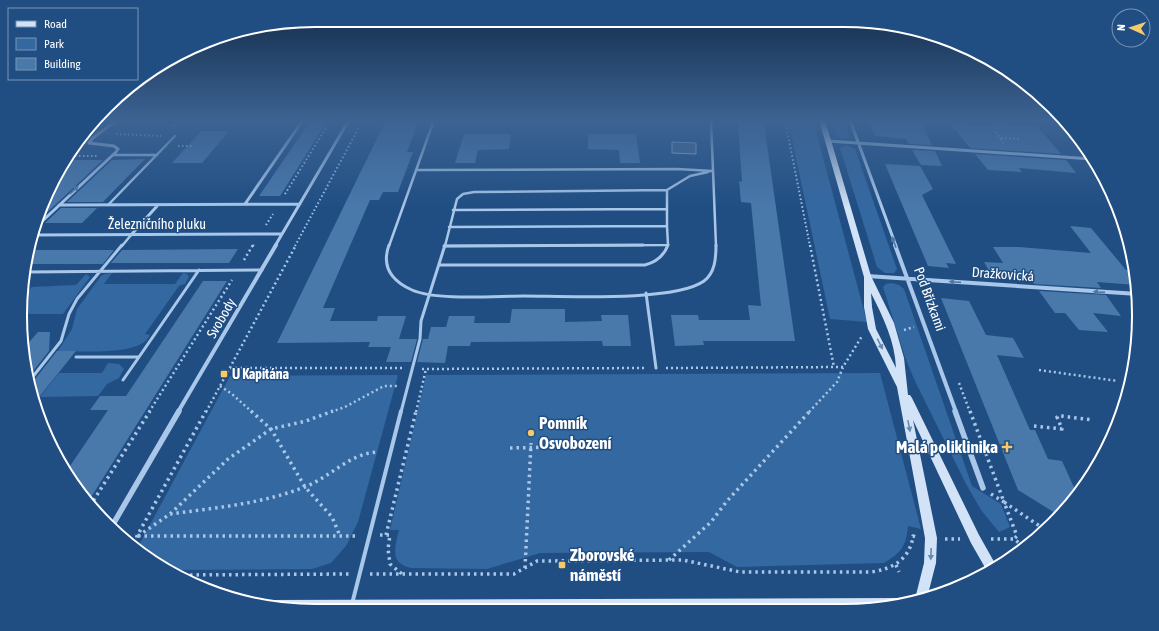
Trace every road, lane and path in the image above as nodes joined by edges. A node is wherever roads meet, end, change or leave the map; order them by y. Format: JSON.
{"nodes":[{"id":1,"x":118,"y":149,"type":"edge"},
{"id":2,"x":162,"y":149,"type":"edge"},
{"id":3,"x":282,"y":149,"type":"edge"},
{"id":4,"x":313,"y":149,"type":"edge"},
{"id":5,"x":331,"y":149,"type":"edge"},
{"id":6,"x":347,"y":149,"type":"edge"},
{"id":7,"x":424,"y":149,"type":"edge"},
{"id":8,"x":712,"y":149,"type":"edge"},
{"id":9,"x":791,"y":149,"type":"edge"},
{"id":10,"x":830,"y":149,"type":"edge"},
{"id":11,"x":860,"y":149,"type":"edge"},
{"id":12,"x":952,"y":149,"type":"edge"},
{"id":13,"x":113,"y":155,"type":"junction"},
{"id":14,"x":157,"y":155,"type":"junction"},
{"id":15,"x":1085,"y":159,"type":"edge"},
{"id":16,"x":417,"y":170,"type":"junction"},
{"id":17,"x":713,"y":171,"type":"junction"},
{"id":18,"x":666,"y":190,"type":"junction"},
{"id":19,"x":158,"y":204,"type":"junction"},
{"id":20,"x":244,"y":204,"type":"junction"},
{"id":21,"x":279,"y":204,"type":"junction"},
{"id":22,"x":300,"y":204,"type":"junction"},
{"id":23,"x":59,"y":205,"type":"junction"},
{"id":24,"x":108,"y":205,"type":"junction"},
{"id":25,"x":667,"y":209,"type":"junction"},
{"id":26,"x":453,"y":210,"type":"junction"},
{"id":27,"x":43,"y":220,"type":"edge"},
{"id":28,"x":667,"y":226,"type":"junction"},
{"id":29,"x":449,"y":227,"type":"junction"},
{"id":30,"x":282,"y":234,"type":"junction"},
{"id":31,"x":131,"y":235,"type":"junction"},
{"id":32,"x":260,"y":235,"type":"junction"},
{"id":33,"x":38,"y":236,"type":"edge"},
{"id":34,"x":668,"y":245,"type":"junction"},
{"id":35,"x":444,"y":246,"type":"junction"},
{"id":36,"x":440,"y":265,"type":"junction"},
{"id":37,"x":100,"y":270,"type":"junction"},
{"id":38,"x":199,"y":270,"type":"junction"},
{"id":39,"x":238,"y":270,"type":"junction"},
{"id":40,"x":262,"y":270,"type":"junction"},
{"id":41,"x":30,"y":272,"type":"edge"},
{"id":42,"x":867,"y":276,"type":"junction"},
{"id":43,"x":907,"y":279,"type":"junction"},
{"id":44,"x":646,"y":293,"type":"junction"},
{"id":45,"x":429,"y":294,"type":"junction"},
{"id":46,"x":1131,"y":294,"type":"edge"},
{"id":47,"x":924,"y":324,"type":"junction"},
{"id":48,"x":899,"y":331,"type":"dead end"},
{"id":49,"x":864,"y":334,"type":"dead end"},
{"id":50,"x":76,"y":357,"type":"dead end"},
{"id":51,"x":139,"y":357,"type":"junction"},
{"id":52,"x":834,"y":367,"type":"junction"},
{"id":53,"x":843,"y":367,"type":"junction"},
{"id":54,"x":230,"y":368,"type":"junction"},
{"id":55,"x":403,"y":368,"type":"dead end"},
{"id":56,"x":656,"y":368,"type":"junction"},
{"id":57,"x":419,"y":369,"type":"dead end"},
{"id":58,"x":426,"y":369,"type":"junction"},
{"id":59,"x":1039,"y":370,"type":"dead end"},
{"id":60,"x":34,"y":375,"type":"edge"},
{"id":61,"x":956,"y":376,"type":"dead end"},
{"id":62,"x":123,"y":380,"type":"dead end"},
{"id":63,"x":1118,"y":381,"type":"dead end"},
{"id":64,"x":220,"y":386,"type":"junction"},
{"id":65,"x":398,"y":386,"type":"dead end"},
{"id":66,"x":902,"y":388,"type":"junction"},
{"id":67,"x":1093,"y":420,"type":"dead end"},
{"id":68,"x":1034,"y":426,"type":"dead end"},
{"id":69,"x":271,"y":430,"type":"junction"},
{"id":70,"x":531,"y":442,"type":"dead end"},
{"id":71,"x":553,"y":446,"type":"dead end"},
{"id":72,"x":531,"y":447,"type":"junction"},
{"id":73,"x":510,"y":448,"type":"dead end"},
{"id":74,"x":380,"y":452,"type":"dead end"},
{"id":75,"x":305,"y":487,"type":"junction"},
{"id":76,"x":983,"y":488,"type":"joint"},
{"id":77,"x":94,"y":500,"type":"edge"},
{"id":78,"x":1004,"y":502,"type":"junction"},
{"id":79,"x":170,"y":514,"type":"junction"},
{"id":80,"x":114,"y":523,"type":"edge"},
{"id":81,"x":1040,"y":527,"type":"edge"},
{"id":82,"x":137,"y":536,"type":"junction"},
{"id":83,"x":340,"y":536,"type":"junction"},
{"id":84,"x":357,"y":536,"type":"dead end"},
{"id":85,"x":913,"y":536,"type":"dead end"},
{"id":86,"x":956,"y":539,"type":"dead end"},
{"id":87,"x":944,"y":540,"type":"dead end"},
{"id":88,"x":136,"y":541,"type":"edge"},
{"id":89,"x":1020,"y":544,"type":"edge"},
{"id":90,"x":669,"y":560,"type":"junction"},
{"id":91,"x":989,"y":564,"type":"edge"},
{"id":92,"x":896,"y":565,"type":"junction"},
{"id":93,"x":525,"y":568,"type":"junction"},
{"id":94,"x":899,"y":572,"type":"dead end"},
{"id":95,"x":312,"y":574,"type":"dead end"},
{"id":96,"x":190,"y":575,"type":"edge"},
{"id":97,"x":923,"y":593,"type":"edge"},
{"id":98,"x":352,"y":604,"type":"edge"}],
"edges":[{"from":1,"to":13,"type":"street"},
{"from":2,"to":14,"type":"lane"},
{"from":3,"to":20,"type":"street"},
{"from":4,"to":21,"type":"path"},
{"from":5,"to":22,"type":"street","name":"Svobody"},
{"from":6,"to":54,"type":"path"},
{"from":7,"to":16,"type":"lane"},
{"from":8,"to":17,"type":"lane"},
{"from":9,"to":52,"type":"path"},
{"from":10,"to":42,"type":"street"},
{"from":43,"to":11,"type":"street","name":"Pod Břízkami","one_way":true},
{"from":12,"to":15,"type":"street"},
{"from":13,"to":14,"type":"lane"},
{"from":23,"to":13,"type":"street","one_way":true},
{"from":14,"to":24,"type":"lane"},
{"from":16,"to":17,"type":"lane"},
{"from":16,"to":45,"type":"lane"},
{"from":17,"to":18,"type":"lane"},
{"from":17,"to":44,"type":"lane"},
{"from":18,"to":25,"type":"lane"},
{"from":18,"to":26,"type":"lane"},
{"from":19,"to":20,"type":"street"},
{"from":19,"to":24,"type":"street"},
{"from":19,"to":31,"type":"street"},
{"from":20,"to":21,"type":"street"},
{"from":21,"to":22,"type":"street"},
{"from":21,"to":32,"type":"path"},
{"from":22,"to":30,"type":"street","name":"Svobody"},
{"from":23,"to":24,"type":"street"},
{"from":23,"to":27,"type":"street"},
{"from":25,"to":26,"type":"lane"},
{"from":25,"to":28,"type":"lane"},
{"from":26,"to":29,"type":"lane"},
{"from":28,"to":29,"type":"lane"},
{"from":28,"to":34,"type":"lane"},
{"from":29,"to":35,"type":"lane"},
{"from":30,"to":32,"type":"street","name":"Železničního pluku"},
{"from":30,"to":40,"type":"street","name":"Svobody"},
{"from":31,"to":32,"type":"street","name":"Železničního pluku"},
{"from":31,"to":33,"type":"street","name":"Železničního pluku"},
{"from":31,"to":37,"type":"lane"},
{"from":32,"to":39,"type":"path"},
{"from":34,"to":35,"type":"lane"},
{"from":34,"to":36,"type":"lane"},
{"from":35,"to":36,"type":"lane"},
{"from":36,"to":45,"type":"lane"},
{"from":37,"to":38,"type":"lane"},
{"from":37,"to":41,"type":"lane"},
{"from":37,"to":60,"type":"lane"},
{"from":38,"to":39,"type":"lane"},
{"from":38,"to":51,"type":"lane"},
{"from":39,"to":40,"type":"lane"},
{"from":39,"to":77,"type":"path"},
{"from":40,"to":80,"type":"street","name":"Svobody"},
{"from":42,"to":43,"type":"street","name":"Dražkovická"},
{"from":42,"to":66,"type":"street"},
{"from":42,"to":66,"type":"street","one_way":true},
{"from":46,"to":43,"type":"street","name":"Dražkovická","one_way":true},
{"from":43,"to":47,"type":"street","name":"Pod Břízkami"},
{"from":44,"to":45,"type":"lane"},
{"from":44,"to":56,"type":"lane"},
{"from":45,"to":98,"type":"lane"},
{"from":47,"to":48,"type":"path"},
{"from":47,"to":76,"type":"street","name":"Pod Břízkami"},
{"from":49,"to":53,"type":"path"},
{"from":50,"to":51,"type":"lane"},
{"from":51,"to":62,"type":"lane"},
{"from":52,"to":53,"type":"path"},
{"from":52,"to":56,"type":"path"},
{"from":53,"to":90,"type":"path"},
{"from":54,"to":55,"type":"path"},
{"from":54,"to":64,"type":"path"},
{"from":56,"to":58,"type":"path"},
{"from":57,"to":58,"type":"path"},
{"from":58,"to":93,"type":"path"},
{"from":59,"to":63,"type":"path"},
{"from":61,"to":78,"type":"path"},
{"from":64,"to":69,"type":"path"},
{"from":64,"to":82,"type":"path"},
{"from":65,"to":69,"type":"path"},
{"from":66,"to":91,"type":"street"},
{"from":66,"to":97,"type":"street","one_way":true},
{"from":67,"to":68,"type":"path"},
{"from":69,"to":75,"type":"path"},
{"from":69,"to":79,"type":"path"},
{"from":70,"to":72,"type":"path"},
{"from":71,"to":72,"type":"path"},
{"from":72,"to":73,"type":"path"},
{"from":72,"to":93,"type":"path"},
{"from":74,"to":75,"type":"path"},
{"from":75,"to":79,"type":"path"},
{"from":75,"to":83,"type":"path"},
{"from":76,"to":78,"type":"path"},
{"from":78,"to":81,"type":"path"},
{"from":78,"to":89,"type":"path"},
{"from":79,"to":82,"type":"path"},
{"from":82,"to":83,"type":"path"},
{"from":82,"to":88,"type":"path"},
{"from":83,"to":84,"type":"path"},
{"from":85,"to":92,"type":"path"},
{"from":86,"to":87,"type":"path"},
{"from":90,"to":92,"type":"path"},
{"from":90,"to":93,"type":"path"},
{"from":92,"to":94,"type":"path"},
{"from":95,"to":96,"type":"path"}]}
